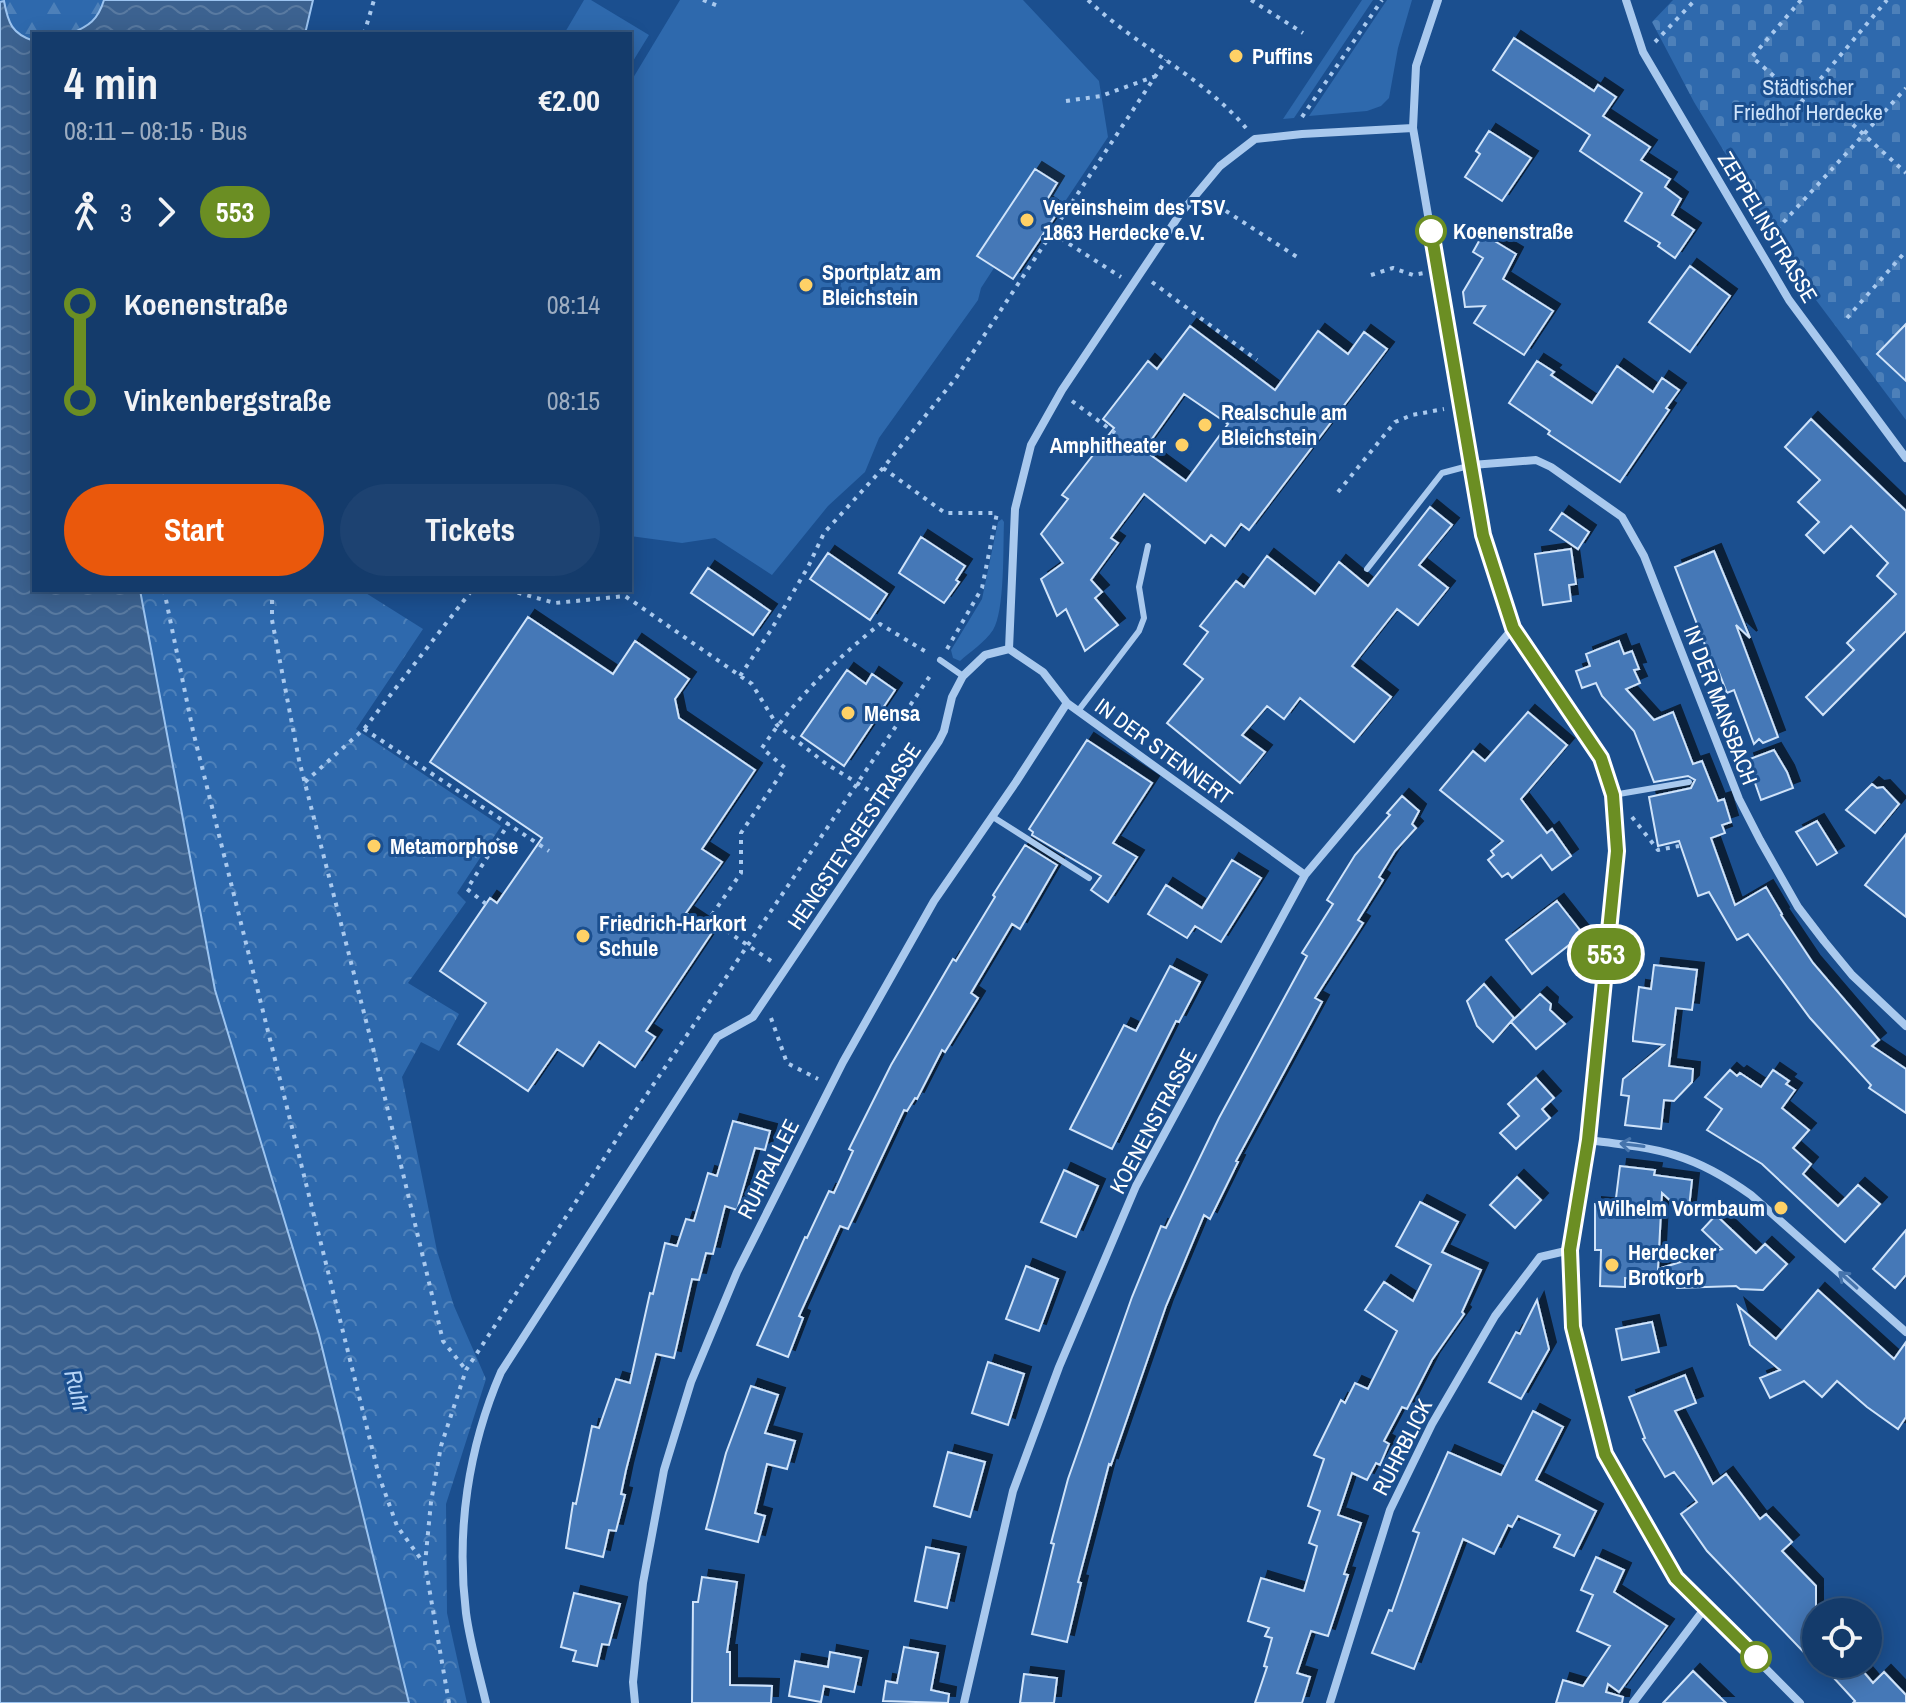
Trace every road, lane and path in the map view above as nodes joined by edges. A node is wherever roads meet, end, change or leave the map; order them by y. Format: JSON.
{"nodes":[{"id":1,"x":374,"y":0,"type":"edge"},
{"id":2,"x":703,"y":0,"type":"edge"},
{"id":3,"x":1088,"y":0,"type":"edge"},
{"id":4,"x":1251,"y":0,"type":"edge"},
{"id":5,"x":1382,"y":0,"type":"edge"},
{"id":6,"x":1438,"y":0,"type":"edge"},
{"id":7,"x":1626,"y":0,"type":"edge"},
{"id":8,"x":1695,"y":0,"type":"edge"},
{"id":9,"x":1801,"y":0,"type":"edge"},
{"id":10,"x":1887,"y":0,"type":"edge"},
{"id":11,"x":718,"y":6,"type":"dead end"},
{"id":12,"x":365,"y":32,"type":"edge"},
{"id":13,"x":1303,"y":33,"type":"dead end"},
{"id":14,"x":1643,"y":52,"type":"junction"},
{"id":15,"x":1166,"y":60,"type":"junction"},
{"id":16,"x":1156,"y":76,"type":"junction"},
{"id":17,"x":1906,"y":88,"type":"edge"},
{"id":18,"x":1066,"y":101,"type":"dead end"},
{"id":19,"x":1801,"y":102,"type":"junction"},
{"id":20,"x":1413,"y":128,"type":"junction"},
{"id":21,"x":1302,"y":134,"type":"junction"},
{"id":22,"x":1866,"y":134,"type":"junction"},
{"id":23,"x":1255,"y":139,"type":"junction"},
{"id":24,"x":1906,"y":173,"type":"edge"},
{"id":25,"x":1197,"y":192,"type":"junction"},
{"id":26,"x":1052,"y":233,"type":"junction"},
{"id":27,"x":1759,"y":249,"type":"junction"},
{"id":28,"x":1906,"y":251,"type":"edge"},
{"id":29,"x":1297,"y":257,"type":"dead end"},
{"id":30,"x":1438,"y":271,"type":"junction"},
{"id":31,"x":1140,"y":273,"type":"junction"},
{"id":32,"x":1371,"y":275,"type":"dead end"},
{"id":33,"x":1133,"y":284,"type":"junction"},
{"id":34,"x":1847,"y":318,"type":"dead end"},
{"id":35,"x":1257,"y":360,"type":"dead end"},
{"id":36,"x":1061,"y":392,"type":"junction"},
{"id":37,"x":1462,"y":406,"type":"junction"},
{"id":38,"x":1115,"y":433,"type":"dead end"},
{"id":39,"x":1906,"y":458,"type":"edge"},
{"id":40,"x":1472,"y":465,"type":"junction"},
{"id":41,"x":883,"y":468,"type":"junction"},
{"id":42,"x":1338,"y":492,"type":"dead end"},
{"id":43,"x":1015,"y":509,"type":"junction"},
{"id":44,"x":996,"y":513,"type":"junction"},
{"id":45,"x":1148,"y":546,"type":"dead end"},
{"id":46,"x":1367,"y":569,"type":"dead end"},
{"id":47,"x":164,"y":592,"type":"edge"},
{"id":48,"x":272,"y":592,"type":"edge"},
{"id":49,"x":470,"y":592,"type":"edge"},
{"id":50,"x":515,"y":592,"type":"edge"},
{"id":51,"x":1513,"y":628,"type":"junction"},
{"id":52,"x":916,"y":646,"type":"dead end"},
{"id":53,"x":1009,"y":649,"type":"junction"},
{"id":54,"x":940,"y":660,"type":"junction"},
{"id":55,"x":740,"y":676,"type":"junction"},
{"id":56,"x":963,"y":676,"type":"junction"},
{"id":57,"x":1067,"y":703,"type":"junction"},
{"id":58,"x":1078,"y":711,"type":"junction"},
{"id":59,"x":777,"y":725,"type":"junction"},
{"id":60,"x":364,"y":729,"type":"junction"},
{"id":61,"x":305,"y":782,"type":"junction"},
{"id":62,"x":1689,"y":782,"type":"dead end"},
{"id":63,"x":858,"y":784,"type":"junction"},
{"id":64,"x":1613,"y":795,"type":"junction"},
{"id":65,"x":895,"y":807,"type":"junction"},
{"id":66,"x":1614,"y":815,"type":"junction"},
{"id":67,"x":993,"y":817,"type":"junction"},
{"id":68,"x":509,"y":823,"type":"junction"},
{"id":69,"x":1679,"y":846,"type":"dead end"},
{"id":70,"x":549,"y":851,"type":"dead end"},
{"id":71,"x":1305,"y":875,"type":"junction"},
{"id":72,"x":1089,"y":878,"type":"dead end"},
{"id":73,"x":486,"y":904,"type":"dead end"},
{"id":74,"x":748,"y":945,"type":"junction"},
{"id":75,"x":785,"y":971,"type":"junction"},
{"id":76,"x":1906,"y":1026,"type":"edge"},
{"id":77,"x":779,"y":1041,"type":"dead end"},
{"id":78,"x":831,"y":1086,"type":"junction"},
{"id":79,"x":1588,"y":1140,"type":"junction"},
{"id":80,"x":1570,"y":1250,"type":"junction"},
{"id":81,"x":1906,"y":1332,"type":"edge"},
{"id":82,"x":466,"y":1370,"type":"junction"},
{"id":83,"x":425,"y":1564,"type":"junction"},
{"id":84,"x":1705,"y":1608,"type":"junction"},
{"id":85,"x":449,"y":1703,"type":"edge"},
{"id":86,"x":486,"y":1703,"type":"edge"},
{"id":87,"x":635,"y":1703,"type":"edge"},
{"id":88,"x":964,"y":1703,"type":"edge"},
{"id":89,"x":1330,"y":1703,"type":"edge"},
{"id":90,"x":1633,"y":1703,"type":"edge"},
{"id":91,"x":1800,"y":1703,"type":"edge"}],
"edges":[{"from":1,"to":12,"type":"path"},
{"from":2,"to":11,"type":"path"},
{"from":3,"to":15,"type":"path"},
{"from":4,"to":13,"type":"path"},
{"from":5,"to":21,"type":"path"},
{"from":6,"to":20,"type":"street"},
{"from":7,"to":14,"type":"street","name":"ZEPPELINSTRASSE"},
{"from":8,"to":14,"type":"path"},
{"from":9,"to":19,"type":"path"},
{"from":10,"to":19,"type":"path"},
{"from":14,"to":27,"type":"street","name":"ZEPPELINSTRASSE"},
{"from":15,"to":16,"type":"path"},
{"from":15,"to":23,"type":"path"},
{"from":16,"to":18,"type":"path"},
{"from":16,"to":26,"type":"path"},
{"from":17,"to":22,"type":"path"},
{"from":19,"to":22,"type":"path"},
{"from":20,"to":21,"type":"street"},
{"from":20,"to":30,"type":"street"},
{"from":21,"to":23,"type":"street"},
{"from":22,"to":24,"type":"path"},
{"from":22,"to":27,"type":"path"},
{"from":23,"to":25,"type":"street"},
{"from":25,"to":29,"type":"path"},
{"from":25,"to":31,"type":"street"},
{"from":26,"to":33,"type":"path"},
{"from":26,"to":41,"type":"path"},
{"from":27,"to":39,"type":"street","name":"ZEPPELINSTRASSE"},
{"from":28,"to":34,"type":"path"},
{"from":30,"to":32,"type":"path"},
{"from":30,"to":37,"type":"street"},
{"from":31,"to":33,"type":"street"},
{"from":31,"to":35,"type":"path"},
{"from":33,"to":36,"type":"street"},
{"from":36,"to":38,"type":"path"},
{"from":36,"to":43,"type":"street"},
{"from":37,"to":40,"type":"street"},
{"from":37,"to":42,"type":"path"},
{"from":40,"to":46,"type":"lane"},
{"from":40,"to":51,"type":"street"},
{"from":40,"to":76,"type":"street","name":"IN DER MANSBACH"},
{"from":41,"to":44,"type":"path"},
{"from":41,"to":55,"type":"path"},
{"from":43,"to":44,"type":"path"},
{"from":43,"to":53,"type":"street"},
{"from":44,"to":54,"type":"path"},
{"from":45,"to":58,"type":"lane"},
{"from":47,"to":83,"type":"path"},
{"from":48,"to":61,"type":"path"},
{"from":49,"to":60,"type":"path"},
{"from":50,"to":55,"type":"path"},
{"from":51,"to":64,"type":"street"},
{"from":51,"to":71,"type":"street","name":"KOENENSTRASSE"},
{"from":52,"to":59,"type":"path"},
{"from":53,"to":56,"type":"street"},
{"from":53,"to":57,"type":"street","name":"IN DER STENNERT"},
{"from":54,"to":56,"type":"lane"},
{"from":54,"to":63,"type":"path"},
{"from":55,"to":59,"type":"path"},
{"from":56,"to":65,"type":"street","name":"HENGSTEYSEESTRASSE"},
{"from":57,"to":58,"type":"street","name":"IN DER STENNERT"},
{"from":57,"to":67,"type":"street","name":"RUHRALLEE"},
{"from":58,"to":71,"type":"street","name":"IN DER STENNERT"},
{"from":59,"to":63,"type":"path"},
{"from":59,"to":74,"type":"path"},
{"from":60,"to":61,"type":"path"},
{"from":60,"to":68,"type":"path"},
{"from":61,"to":82,"type":"path"},
{"from":62,"to":64,"type":"lane"},
{"from":63,"to":65,"type":"path"},
{"from":63,"to":74,"type":"path"},
{"from":64,"to":66,"type":"street"},
{"from":65,"to":75,"type":"street","name":"HENGSTEYSEESTRASSE"},
{"from":66,"to":69,"type":"path"},
{"from":66,"to":79,"type":"street"},
{"from":67,"to":72,"type":"lane"},
{"from":67,"to":78,"type":"street","name":"RUHRALLEE"},
{"from":68,"to":70,"type":"path"},
{"from":68,"to":73,"type":"path"},
{"from":71,"to":88,"type":"street","name":"KOENENSTRASSE"},
{"from":74,"to":75,"type":"path"},
{"from":74,"to":82,"type":"path"},
{"from":75,"to":86,"type":"street","name":"HENGSTEYSEESTRASSE"},
{"from":77,"to":78,"type":"path"},
{"from":78,"to":87,"type":"street","name":"RUHRALLEE"},
{"from":79,"to":80,"type":"street"},
{"from":81,"to":79,"type":"street","one_way":true},
{"from":80,"to":84,"type":"street"},
{"from":80,"to":89,"type":"street","name":"RUHRBLICK"},
{"from":82,"to":83,"type":"path"},
{"from":83,"to":85,"type":"path"},
{"from":84,"to":90,"type":"street"},
{"from":84,"to":91,"type":"street"}]}
